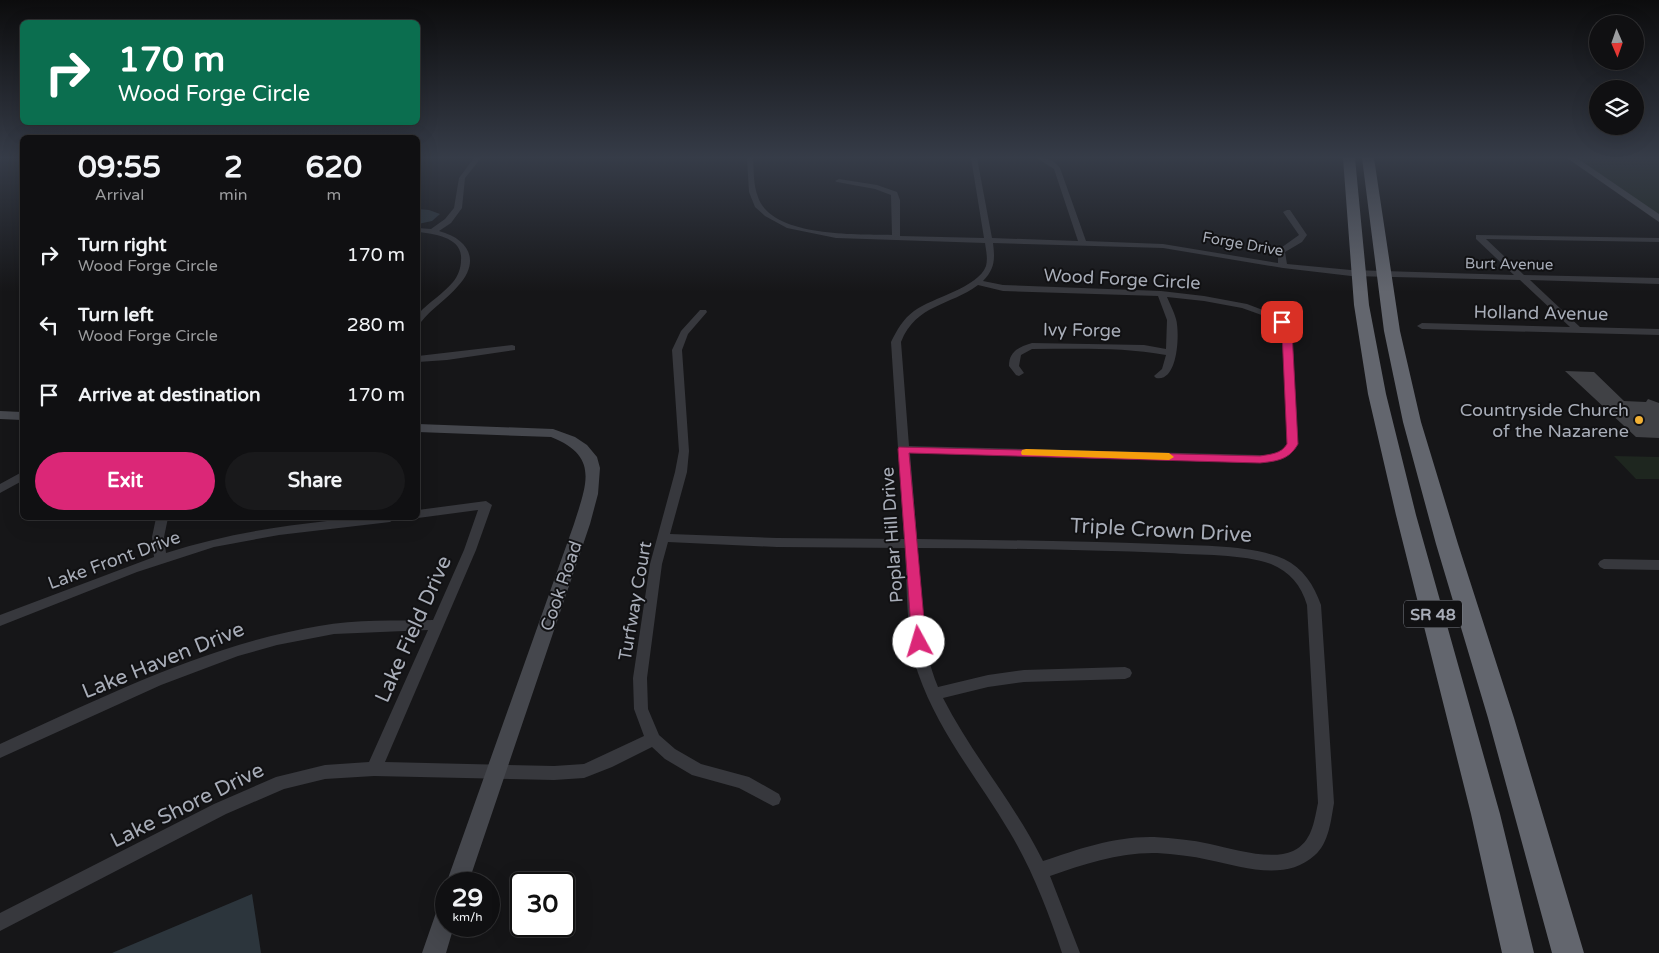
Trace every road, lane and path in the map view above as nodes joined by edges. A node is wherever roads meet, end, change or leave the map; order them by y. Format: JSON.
{"nodes":[{"id":1,"x":459,"y":202,"type":"edge"},
{"id":2,"x":758,"y":202,"type":"edge"},
{"id":3,"x":896,"y":202,"type":"edge"},
{"id":4,"x":982,"y":202,"type":"edge"},
{"id":5,"x":1069,"y":202,"type":"edge"},
{"id":6,"x":1352,"y":202,"type":"edge"},
{"id":7,"x":1374,"y":202,"type":"edge"},
{"id":8,"x":1635,"y":202,"type":"edge"},
{"id":9,"x":1287,"y":212,"type":"dead end"},
{"id":10,"x":1659,"y":219,"type":"edge"},
{"id":11,"x":420,"y":230,"type":"edge"},
{"id":12,"x":434,"y":231,"type":"junction"},
{"id":13,"x":896,"y":239,"type":"junction"},
{"id":14,"x":1659,"y":240,"type":"edge"},
{"id":15,"x":989,"y":242,"type":"junction"},
{"id":16,"x":1083,"y":244,"type":"junction"},
{"id":17,"x":1284,"y":266,"type":"junction"},
{"id":18,"x":1359,"y":274,"type":"junction"},
{"id":19,"x":1383,"y":274,"type":"junction"},
{"id":20,"x":1521,"y":278,"type":"junction"},
{"id":21,"x":1659,"y":281,"type":"edge"},
{"id":22,"x":977,"y":282,"type":"junction"},
{"id":23,"x":1161,"y":294,"type":"junction"},
{"id":24,"x":703,"y":312,"type":"dead end"},
{"id":25,"x":420,"y":317,"type":"edge"},
{"id":26,"x":1422,"y":326,"type":"dead end"},
{"id":27,"x":1578,"y":330,"type":"junction"},
{"id":28,"x":1659,"y":332,"type":"edge"},
{"id":29,"x":512,"y":348,"type":"dead end"},
{"id":30,"x":1171,"y":352,"type":"junction"},
{"id":31,"x":420,"y":359,"type":"edge"},
{"id":32,"x":1019,"y":373,"type":"dead end"},
{"id":33,"x":1159,"y":376,"type":"dead end"},
{"id":34,"x":0,"y":415,"type":"edge"},
{"id":35,"x":20,"y":416,"type":"edge"},
{"id":36,"x":420,"y":428,"type":"edge"},
{"id":37,"x":903,"y":449,"type":"junction"},
{"id":38,"x":20,"y":477,"type":"edge"},
{"id":39,"x":0,"y":489,"type":"edge"},
{"id":40,"x":420,"y":514,"type":"edge"},
{"id":41,"x":162,"y":520,"type":"edge"},
{"id":42,"x":359,"y":520,"type":"edge"},
{"id":43,"x":328,"y":522,"type":"edge"},
{"id":44,"x":664,"y":538,"type":"junction"},
{"id":45,"x":910,"y":544,"type":"junction"},
{"id":46,"x":160,"y":559,"type":"junction"},
{"id":47,"x":1604,"y":564,"type":"dead end"},
{"id":48,"x":1659,"y":565,"type":"edge"},
{"id":49,"x":0,"y":621,"type":"edge"},
{"id":50,"x":437,"y":625,"type":"junction"},
{"id":51,"x":1125,"y":673,"type":"dead end"},
{"id":52,"x":934,"y":694,"type":"junction"},
{"id":53,"x":653,"y":739,"type":"junction"},
{"id":54,"x":0,"y":750,"type":"edge"},
{"id":55,"x":374,"y":769,"type":"junction"},
{"id":56,"x":495,"y":772,"type":"junction"},
{"id":57,"x":773,"y":799,"type":"dead end"},
{"id":58,"x":1039,"y":871,"type":"junction"},
{"id":59,"x":461,"y":872,"type":"edge"},
{"id":60,"x":0,"y":922,"type":"edge"},
{"id":61,"x":439,"y":937,"type":"edge"},
{"id":62,"x":434,"y":953,"type":"edge"},
{"id":63,"x":1072,"y":953,"type":"edge"},
{"id":64,"x":1518,"y":953,"type":"edge"},
{"id":65,"x":1568,"y":953,"type":"edge"}],
"edges":[{"from":1,"to":12,"type":"street"},
{"from":2,"to":13,"type":"street","name":"Forge Drive"},
{"from":3,"to":13,"type":"street"},
{"from":4,"to":15,"type":"street","name":"Poplar Hill Drive"},
{"from":5,"to":16,"type":"street"},
{"from":6,"to":18,"type":"highway","number":"SR 48"},
{"from":7,"to":19,"type":"highway","number":"SR 48"},
{"from":8,"to":10,"type":"street"},
{"from":9,"to":17,"type":"street"},
{"from":11,"to":12,"type":"street"},
{"from":12,"to":25,"type":"street"},
{"from":13,"to":15,"type":"street","name":"Forge Drive"},
{"from":14,"to":20,"type":"street"},
{"from":15,"to":16,"type":"street","name":"Forge Drive"},
{"from":15,"to":22,"type":"street","name":"Poplar Hill Drive"},
{"from":16,"to":17,"type":"street","name":"Forge Drive"},
{"from":17,"to":18,"type":"street","name":"Forge Drive"},
{"from":18,"to":19,"type":"street","name":"Burt Avenue"},
{"from":18,"to":64,"type":"highway","number":"SR 48"},
{"from":19,"to":20,"type":"street","name":"Burt Avenue"},
{"from":19,"to":65,"type":"highway","number":"SR 48"},
{"from":20,"to":21,"type":"street","name":"Burt Avenue"},
{"from":20,"to":27,"type":"street"},
{"from":22,"to":23,"type":"street","name":"Wood Forge Circle"},
{"from":22,"to":37,"type":"street","name":"Poplar Hill Drive"},
{"from":23,"to":30,"type":"street"},
{"from":23,"to":37,"type":"street","name":"Wood Forge Circle"},
{"from":24,"to":44,"type":"street","name":"Turfway Court"},
{"from":26,"to":27,"type":"street","name":"Holland Avenue"},
{"from":27,"to":28,"type":"street","name":"Holland Avenue"},
{"from":29,"to":31,"type":"street"},
{"from":30,"to":32,"type":"street","name":"Ivy Forge"},
{"from":30,"to":33,"type":"street"},
{"from":34,"to":35,"type":"street"},
{"from":36,"to":56,"type":"street","name":"Cook Road"},
{"from":37,"to":45,"type":"street","name":"Poplar Hill Drive"},
{"from":38,"to":39,"type":"street"},
{"from":40,"to":50,"type":"street","name":"Lake Field Drive"},
{"from":41,"to":46,"type":"street"},
{"from":42,"to":43,"type":"street","name":"Lake Front Drive"},
{"from":43,"to":46,"type":"street","name":"Lake Front Drive"},
{"from":44,"to":45,"type":"street","name":"Triple Crown Drive"},
{"from":44,"to":53,"type":"street","name":"Turfway Court"},
{"from":45,"to":52,"type":"street","name":"Poplar Hill Drive"},
{"from":45,"to":58,"type":"street","name":"Triple Crown Drive"},
{"from":46,"to":49,"type":"street","name":"Lake Front Drive"},
{"from":47,"to":48,"type":"street"},
{"from":50,"to":54,"type":"street","name":"Lake Haven Drive"},
{"from":50,"to":55,"type":"street","name":"Lake Field Drive"},
{"from":51,"to":52,"type":"street"},
{"from":52,"to":58,"type":"street","name":"Poplar Hill Drive"},
{"from":53,"to":56,"type":"street","name":"Lake Shore Drive"},
{"from":53,"to":57,"type":"street","name":"Turfway Court"},
{"from":55,"to":56,"type":"street","name":"Lake Shore Drive"},
{"from":55,"to":60,"type":"street","name":"Lake Shore Drive"},
{"from":56,"to":59,"type":"street","name":"Cook Road"},
{"from":58,"to":63,"type":"street","name":"Poplar Hill Drive"},
{"from":61,"to":62,"type":"street"}]}
